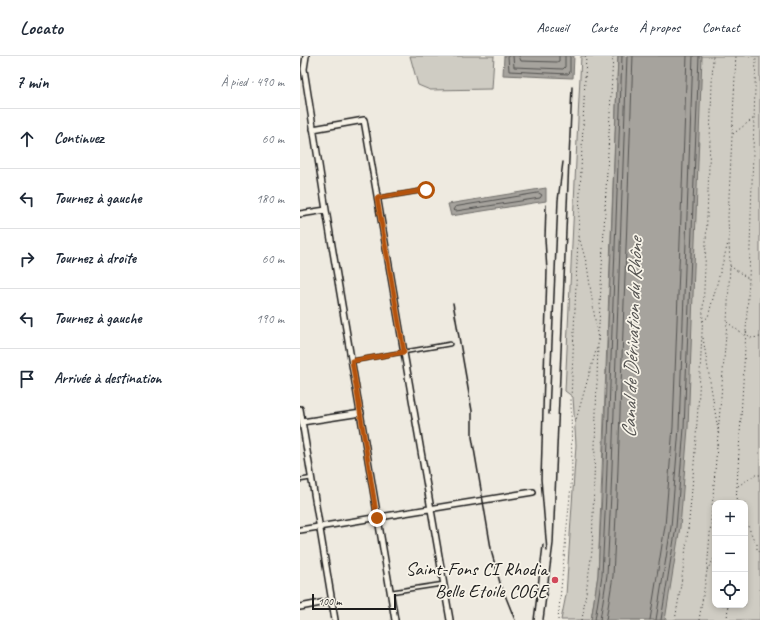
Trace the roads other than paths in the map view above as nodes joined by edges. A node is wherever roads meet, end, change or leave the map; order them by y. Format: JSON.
{"nodes":[{"id":1,"x":306,"y":56,"type":"edge"},
{"id":2,"x":300,"y":62,"type":"edge"},
{"id":3,"x":304,"y":69,"type":"junction"},
{"id":4,"x":313,"y":129,"type":"junction"},
{"id":5,"x":426,"y":190,"type":"dead end"},
{"id":6,"x":377,"y":198,"type":"junction"},
{"id":7,"x":326,"y":210,"type":"junction"},
{"id":8,"x":300,"y":214,"type":"edge"},
{"id":9,"x":450,"y":344,"type":"dead end"},
{"id":10,"x":404,"y":352,"type":"junction"},
{"id":11,"x":352,"y":361,"type":"junction"},
{"id":12,"x":300,"y":409,"type":"edge"},
{"id":13,"x":361,"y":413,"type":"junction"},
{"id":14,"x":301,"y":422,"type":"edge"},
{"id":15,"x":312,"y":478,"type":"junction"},
{"id":16,"x":300,"y":480,"type":"edge"},
{"id":17,"x":533,"y":492,"type":"dead end"},
{"id":18,"x":431,"y":508,"type":"junction"},
{"id":19,"x":377,"y":518,"type":"junction"},
{"id":20,"x":320,"y":527,"type":"junction"},
{"id":21,"x":300,"y":530,"type":"edge"},
{"id":22,"x":444,"y":584,"type":"junction"},
{"id":23,"x":390,"y":592,"type":"junction"},
{"id":24,"x":332,"y":602,"type":"junction"},
{"id":25,"x":300,"y":607,"type":"edge"},
{"id":26,"x":335,"y":620,"type":"edge"},
{"id":27,"x":395,"y":620,"type":"edge"},
{"id":28,"x":450,"y":620,"type":"edge"}],
"edges":[{"from":1,"to":3,"type":"street"},
{"from":2,"to":3,"type":"street"},
{"from":3,"to":4,"type":"street"},
{"from":4,"to":6,"type":"street"},
{"from":4,"to":7,"type":"street"},
{"from":5,"to":6,"type":"lane"},
{"from":6,"to":10,"type":"street"},
{"from":7,"to":8,"type":"street"},
{"from":7,"to":11,"type":"street"},
{"from":9,"to":10,"type":"lane"},
{"from":10,"to":11,"type":"lane"},
{"from":10,"to":18,"type":"street"},
{"from":11,"to":13,"type":"street"},
{"from":12,"to":14,"type":"street"},
{"from":13,"to":14,"type":"street"},
{"from":13,"to":19,"type":"street"},
{"from":14,"to":15,"type":"street"},
{"from":15,"to":16,"type":"lane"},
{"from":15,"to":20,"type":"street"},
{"from":17,"to":18,"type":"street"},
{"from":18,"to":19,"type":"street"},
{"from":18,"to":22,"type":"street"},
{"from":19,"to":20,"type":"street"},
{"from":19,"to":23,"type":"street"},
{"from":20,"to":21,"type":"street"},
{"from":20,"to":24,"type":"street"},
{"from":22,"to":23,"type":"lane"},
{"from":22,"to":28,"type":"street"},
{"from":23,"to":27,"type":"street"},
{"from":24,"to":25,"type":"street"},
{"from":24,"to":26,"type":"street"}]}
